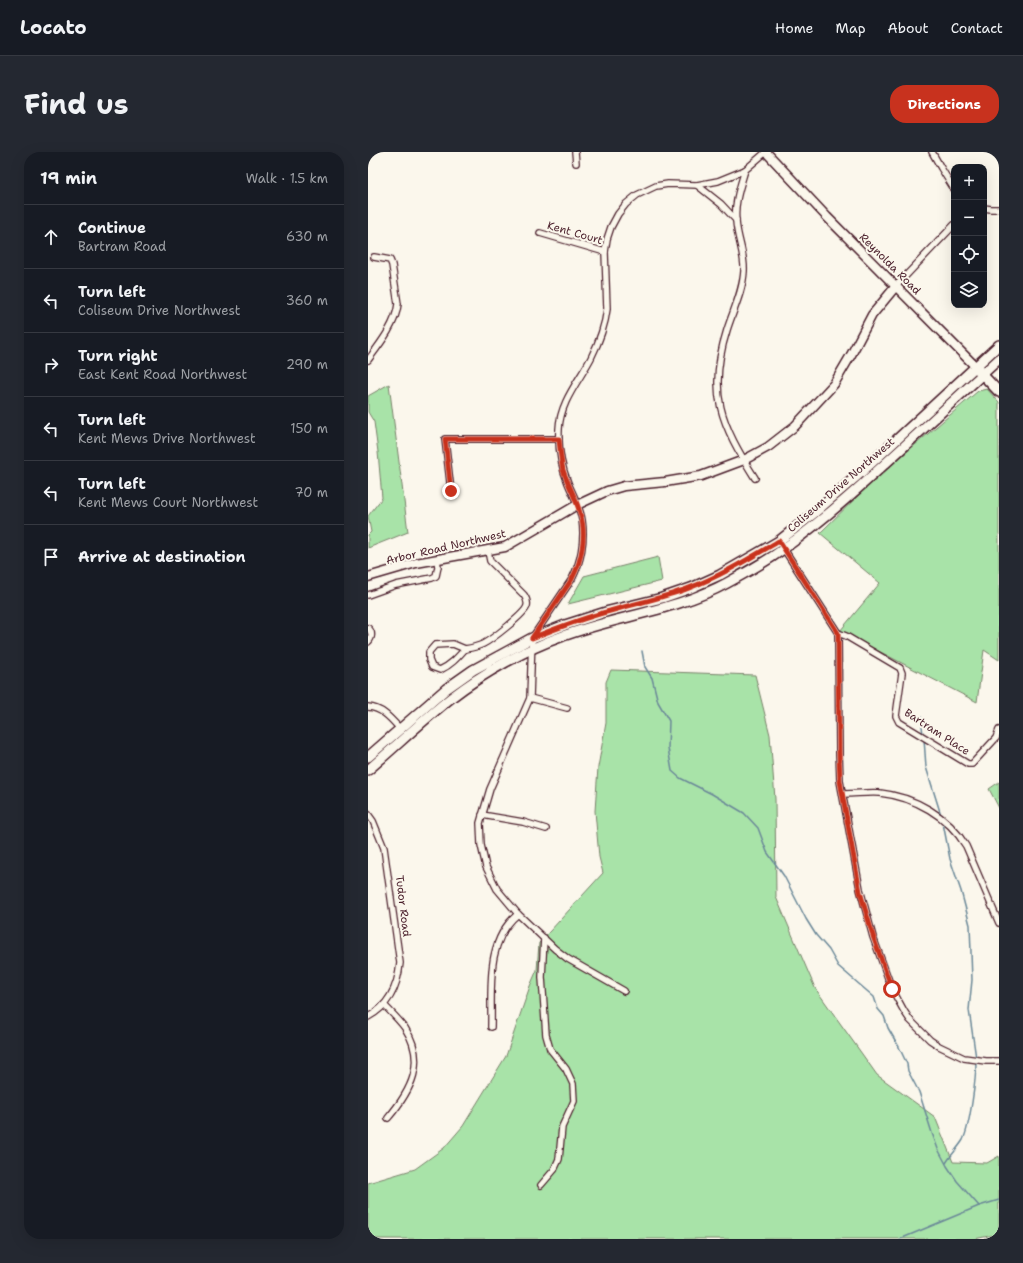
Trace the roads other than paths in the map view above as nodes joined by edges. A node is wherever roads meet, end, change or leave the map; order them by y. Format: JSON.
{"nodes":[{"id":1,"x":575,"y":152,"type":"edge"},
{"id":2,"x":766,"y":152,"type":"edge"},
{"id":3,"x":932,"y":152,"type":"edge"},
{"id":4,"x":576,"y":163,"type":"dead end"},
{"id":5,"x":745,"y":170,"type":"junction"},
{"id":6,"x":951,"y":184,"type":"edge"},
{"id":7,"x":697,"y":185,"type":"junction"},
{"id":8,"x":987,"y":208,"type":"edge"},
{"id":9,"x":999,"y":209,"type":"edge"},
{"id":10,"x":736,"y":220,"type":"junction"},
{"id":11,"x":951,"y":228,"type":"edge"},
{"id":12,"x":540,"y":233,"type":"dead end"},
{"id":13,"x":605,"y":252,"type":"junction"},
{"id":14,"x":374,"y":257,"type":"dead end"},
{"id":15,"x":896,"y":286,"type":"junction"},
{"id":16,"x":999,"y":346,"type":"edge"},
{"id":17,"x":999,"y":359,"type":"edge"},
{"id":18,"x":368,"y":360,"type":"edge"},
{"id":19,"x":976,"y":367,"type":"junction"},
{"id":20,"x":983,"y":374,"type":"junction"},
{"id":21,"x":999,"y":392,"type":"edge"},
{"id":22,"x":559,"y":439,"type":"junction"},
{"id":23,"x":744,"y":460,"type":"junction"},
{"id":24,"x":755,"y":478,"type":"dead end"},
{"id":25,"x":451,"y":491,"type":"dead end"},
{"id":26,"x":577,"y":505,"type":"junction"},
{"id":27,"x":779,"y":541,"type":"junction"},
{"id":28,"x":784,"y":549,"type":"junction"},
{"id":29,"x":488,"y":551,"type":"junction"},
{"id":30,"x":437,"y":559,"type":"junction"},
{"id":31,"x":368,"y":577,"type":"edge"},
{"id":32,"x":368,"y":595,"type":"edge"},
{"id":33,"x":368,"y":628,"type":"edge"},
{"id":34,"x":838,"y":633,"type":"junction"},
{"id":35,"x":532,"y":638,"type":"junction"},
{"id":36,"x":368,"y":642,"type":"edge"},
{"id":37,"x":465,"y":649,"type":"junction"},
{"id":38,"x":532,"y":649,"type":"junction"},
{"id":39,"x":530,"y":698,"type":"junction"},
{"id":40,"x":368,"y":707,"type":"edge"},
{"id":41,"x":567,"y":708,"type":"dead end"},
{"id":42,"x":400,"y":729,"type":"junction"},
{"id":43,"x":999,"y":730,"type":"edge"},
{"id":44,"x":406,"y":737,"type":"junction"},
{"id":45,"x":368,"y":757,"type":"edge"},
{"id":46,"x":368,"y":770,"type":"edge"},
{"id":47,"x":844,"y":794,"type":"junction"},
{"id":48,"x":368,"y":814,"type":"edge"},
{"id":49,"x":482,"y":815,"type":"junction"},
{"id":50,"x":546,"y":829,"type":"dead end"},
{"id":51,"x":518,"y":914,"type":"junction"},
{"id":52,"x":999,"y":923,"type":"edge"},
{"id":53,"x":544,"y":938,"type":"junction"},
{"id":54,"x":624,"y":991,"type":"dead end"},
{"id":55,"x":384,"y":1005,"type":"junction"},
{"id":56,"x":368,"y":1017,"type":"edge"},
{"id":57,"x":491,"y":1027,"type":"dead end"},
{"id":58,"x":999,"y":1061,"type":"edge"},
{"id":59,"x":388,"y":1118,"type":"dead end"},
{"id":60,"x":541,"y":1185,"type":"dead end"}],
"edges":[{"from":1,"to":4,"type":"street"},
{"from":2,"to":5,"type":"street"},
{"from":2,"to":15,"type":"street","name":"Reynolda Road"},
{"from":3,"to":6,"type":"street"},
{"from":5,"to":7,"type":"street"},
{"from":5,"to":10,"type":"street"},
{"from":7,"to":10,"type":"street"},
{"from":7,"to":13,"type":"street"},
{"from":8,"to":9,"type":"street"},
{"from":10,"to":23,"type":"street"},
{"from":11,"to":15,"type":"street","name":"Arbor Road Northwest"},
{"from":12,"to":13,"type":"street","name":"Kent Court"},
{"from":13,"to":22,"type":"street"},
{"from":14,"to":18,"type":"street"},
{"from":15,"to":19,"type":"street","name":"Reynolda Road"},
{"from":15,"to":23,"type":"street","name":"Arbor Road Northwest"},
{"from":16,"to":19,"type":"main road","name":"Coliseum Drive Northwest"},
{"from":17,"to":20,"type":"main road","name":"Coliseum Drive Northwest"},
{"from":19,"to":20,"type":"main road","name":"Reynolda Road"},
{"from":19,"to":27,"type":"main road","name":"Coliseum Drive Northwest"},
{"from":20,"to":21,"type":"main road","name":"Reynolda Road"},
{"from":20,"to":28,"type":"main road","name":"Coliseum Drive Northwest"},
{"from":22,"to":25,"type":"street"},
{"from":22,"to":26,"type":"street"},
{"from":23,"to":24,"type":"street"},
{"from":23,"to":26,"type":"street","name":"Arbor Road Northwest"},
{"from":26,"to":29,"type":"street","name":"Arbor Road Northwest"},
{"from":26,"to":35,"type":"street"},
{"from":27,"to":28,"type":"street"},
{"from":27,"to":35,"type":"main road","name":"Coliseum Drive Northwest"},
{"from":28,"to":34,"type":"street"},
{"from":28,"to":38,"type":"main road","name":"Coliseum Drive Northwest"},
{"from":29,"to":30,"type":"street","name":"Arbor Road Northwest"},
{"from":29,"to":37,"type":"street"},
{"from":30,"to":31,"type":"street","name":"Arbor Road Northwest"},
{"from":30,"to":32,"type":"street"},
{"from":33,"to":36,"type":"street"},
{"from":34,"to":43,"type":"street","name":"Bartram Place"},
{"from":34,"to":47,"type":"street"},
{"from":35,"to":38,"type":"street"},
{"from":35,"to":42,"type":"main road","name":"Coliseum Drive Northwest"},
{"from":37,"to":37,"type":"street"},
{"from":38,"to":39,"type":"street"},
{"from":38,"to":44,"type":"main road","name":"Coliseum Drive Northwest"},
{"from":39,"to":41,"type":"street"},
{"from":39,"to":49,"type":"street"},
{"from":40,"to":42,"type":"street"},
{"from":42,"to":44,"type":"street"},
{"from":42,"to":45,"type":"main road","name":"Coliseum Drive Northwest"},
{"from":44,"to":46,"type":"main road","name":"Coliseum Drive Northwest"},
{"from":47,"to":52,"type":"street"},
{"from":47,"to":58,"type":"street"},
{"from":48,"to":55,"type":"street","name":"Tudor Road"},
{"from":49,"to":50,"type":"street"},
{"from":49,"to":51,"type":"street"},
{"from":51,"to":53,"type":"street"},
{"from":51,"to":57,"type":"street"},
{"from":53,"to":54,"type":"street"},
{"from":53,"to":60,"type":"street"},
{"from":55,"to":56,"type":"street","name":"Tudor Road"},
{"from":55,"to":59,"type":"street"}]}
